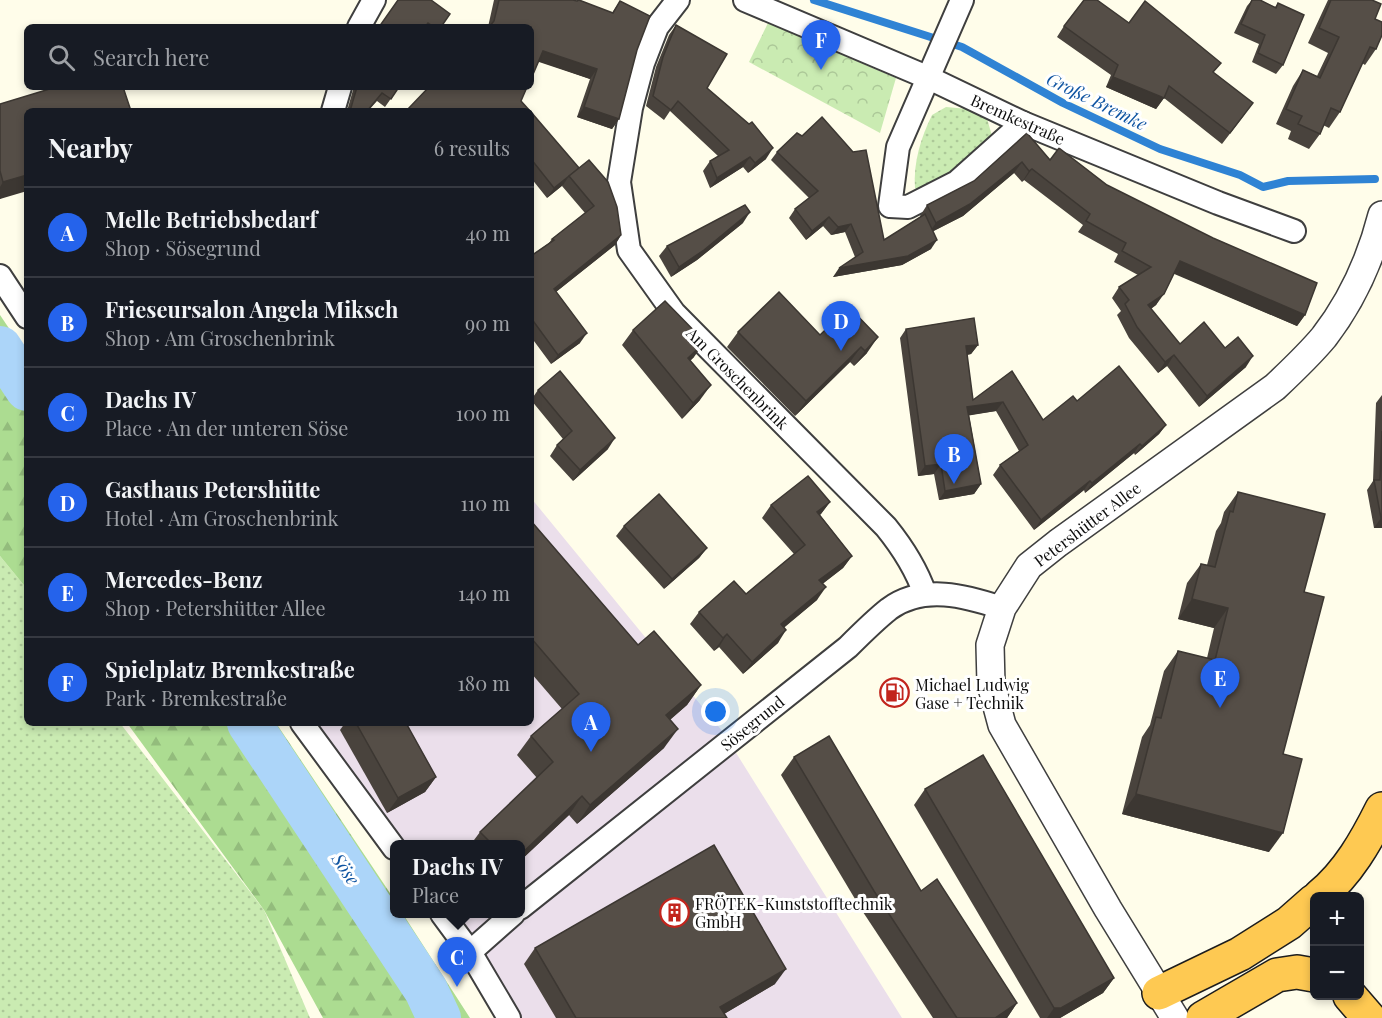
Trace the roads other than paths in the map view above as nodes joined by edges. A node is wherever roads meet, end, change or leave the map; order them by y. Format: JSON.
{"nodes":[{"id":1,"x":374,"y":0,"type":"edge"},
{"id":2,"x":678,"y":0,"type":"edge"},
{"id":3,"x":745,"y":0,"type":"edge"},
{"id":4,"x":962,"y":0,"type":"edge"},
{"id":5,"x":361,"y":24,"type":"edge"},
{"id":6,"x":928,"y":78,"type":"junction"},
{"id":7,"x":339,"y":90,"type":"edge"},
{"id":8,"x":334,"y":108,"type":"edge"},
{"id":9,"x":1023,"y":123,"type":"junction"},
{"id":10,"x":1382,"y":215,"type":"edge"},
{"id":11,"x":1294,"y":231,"type":"dead end"},
{"id":12,"x":0,"y":276,"type":"edge"},
{"id":13,"x":24,"y":312,"type":"edge"},
{"id":14,"x":925,"y":594,"type":"junction"},
{"id":15,"x":1002,"y":608,"type":"junction"},
{"id":16,"x":304,"y":726,"type":"edge"},
{"id":17,"x":1382,"y":809,"type":"edge"},
{"id":18,"x":390,"y":843,"type":"edge"},
{"id":19,"x":1326,"y":892,"type":"edge"},
{"id":20,"x":525,"y":904,"type":"edge"},
{"id":21,"x":1310,"y":905,"type":"edge"},
{"id":22,"x":445,"y":918,"type":"edge"},
{"id":23,"x":508,"y":918,"type":"edge"},
{"id":24,"x":470,"y":952,"type":"junction"},
{"id":25,"x":1310,"y":974,"type":"edge"},
{"id":26,"x":1353,"y":1000,"type":"edge"},
{"id":27,"x":1167,"y":1005,"type":"edge"},
{"id":28,"x":509,"y":1018,"type":"edge"},
{"id":29,"x":1203,"y":1018,"type":"edge"},
{"id":30,"x":1369,"y":1018,"type":"edge"}],
"edges":[{"from":1,"to":5,"type":"street"},
{"from":2,"to":14,"type":"street","name":"Am Groschenbrink"},
{"from":3,"to":6,"type":"street","name":"Bremkestraße"},
{"from":4,"to":6,"type":"street"},
{"from":6,"to":9,"type":"street","name":"Bremkestraße"},
{"from":6,"to":9,"type":"street"},
{"from":7,"to":8,"type":"street"},
{"from":9,"to":11,"type":"street","name":"Bremkestraße"},
{"from":10,"to":15,"type":"street","name":"Petershütter Allee"},
{"from":12,"to":13,"type":"street"},
{"from":14,"to":15,"type":"street","name":"Sösegrund"},
{"from":14,"to":20,"type":"street","name":"Sösegrund"},
{"from":15,"to":27,"type":"street","name":"Petershütter Allee"},
{"from":16,"to":18,"type":"street"},
{"from":17,"to":19,"type":"highway"},
{"from":21,"to":27,"type":"highway"},
{"from":22,"to":24,"type":"street"},
{"from":23,"to":24,"type":"street"},
{"from":24,"to":28,"type":"street"},
{"from":25,"to":29,"type":"highway"},
{"from":26,"to":30,"type":"highway"}]}
